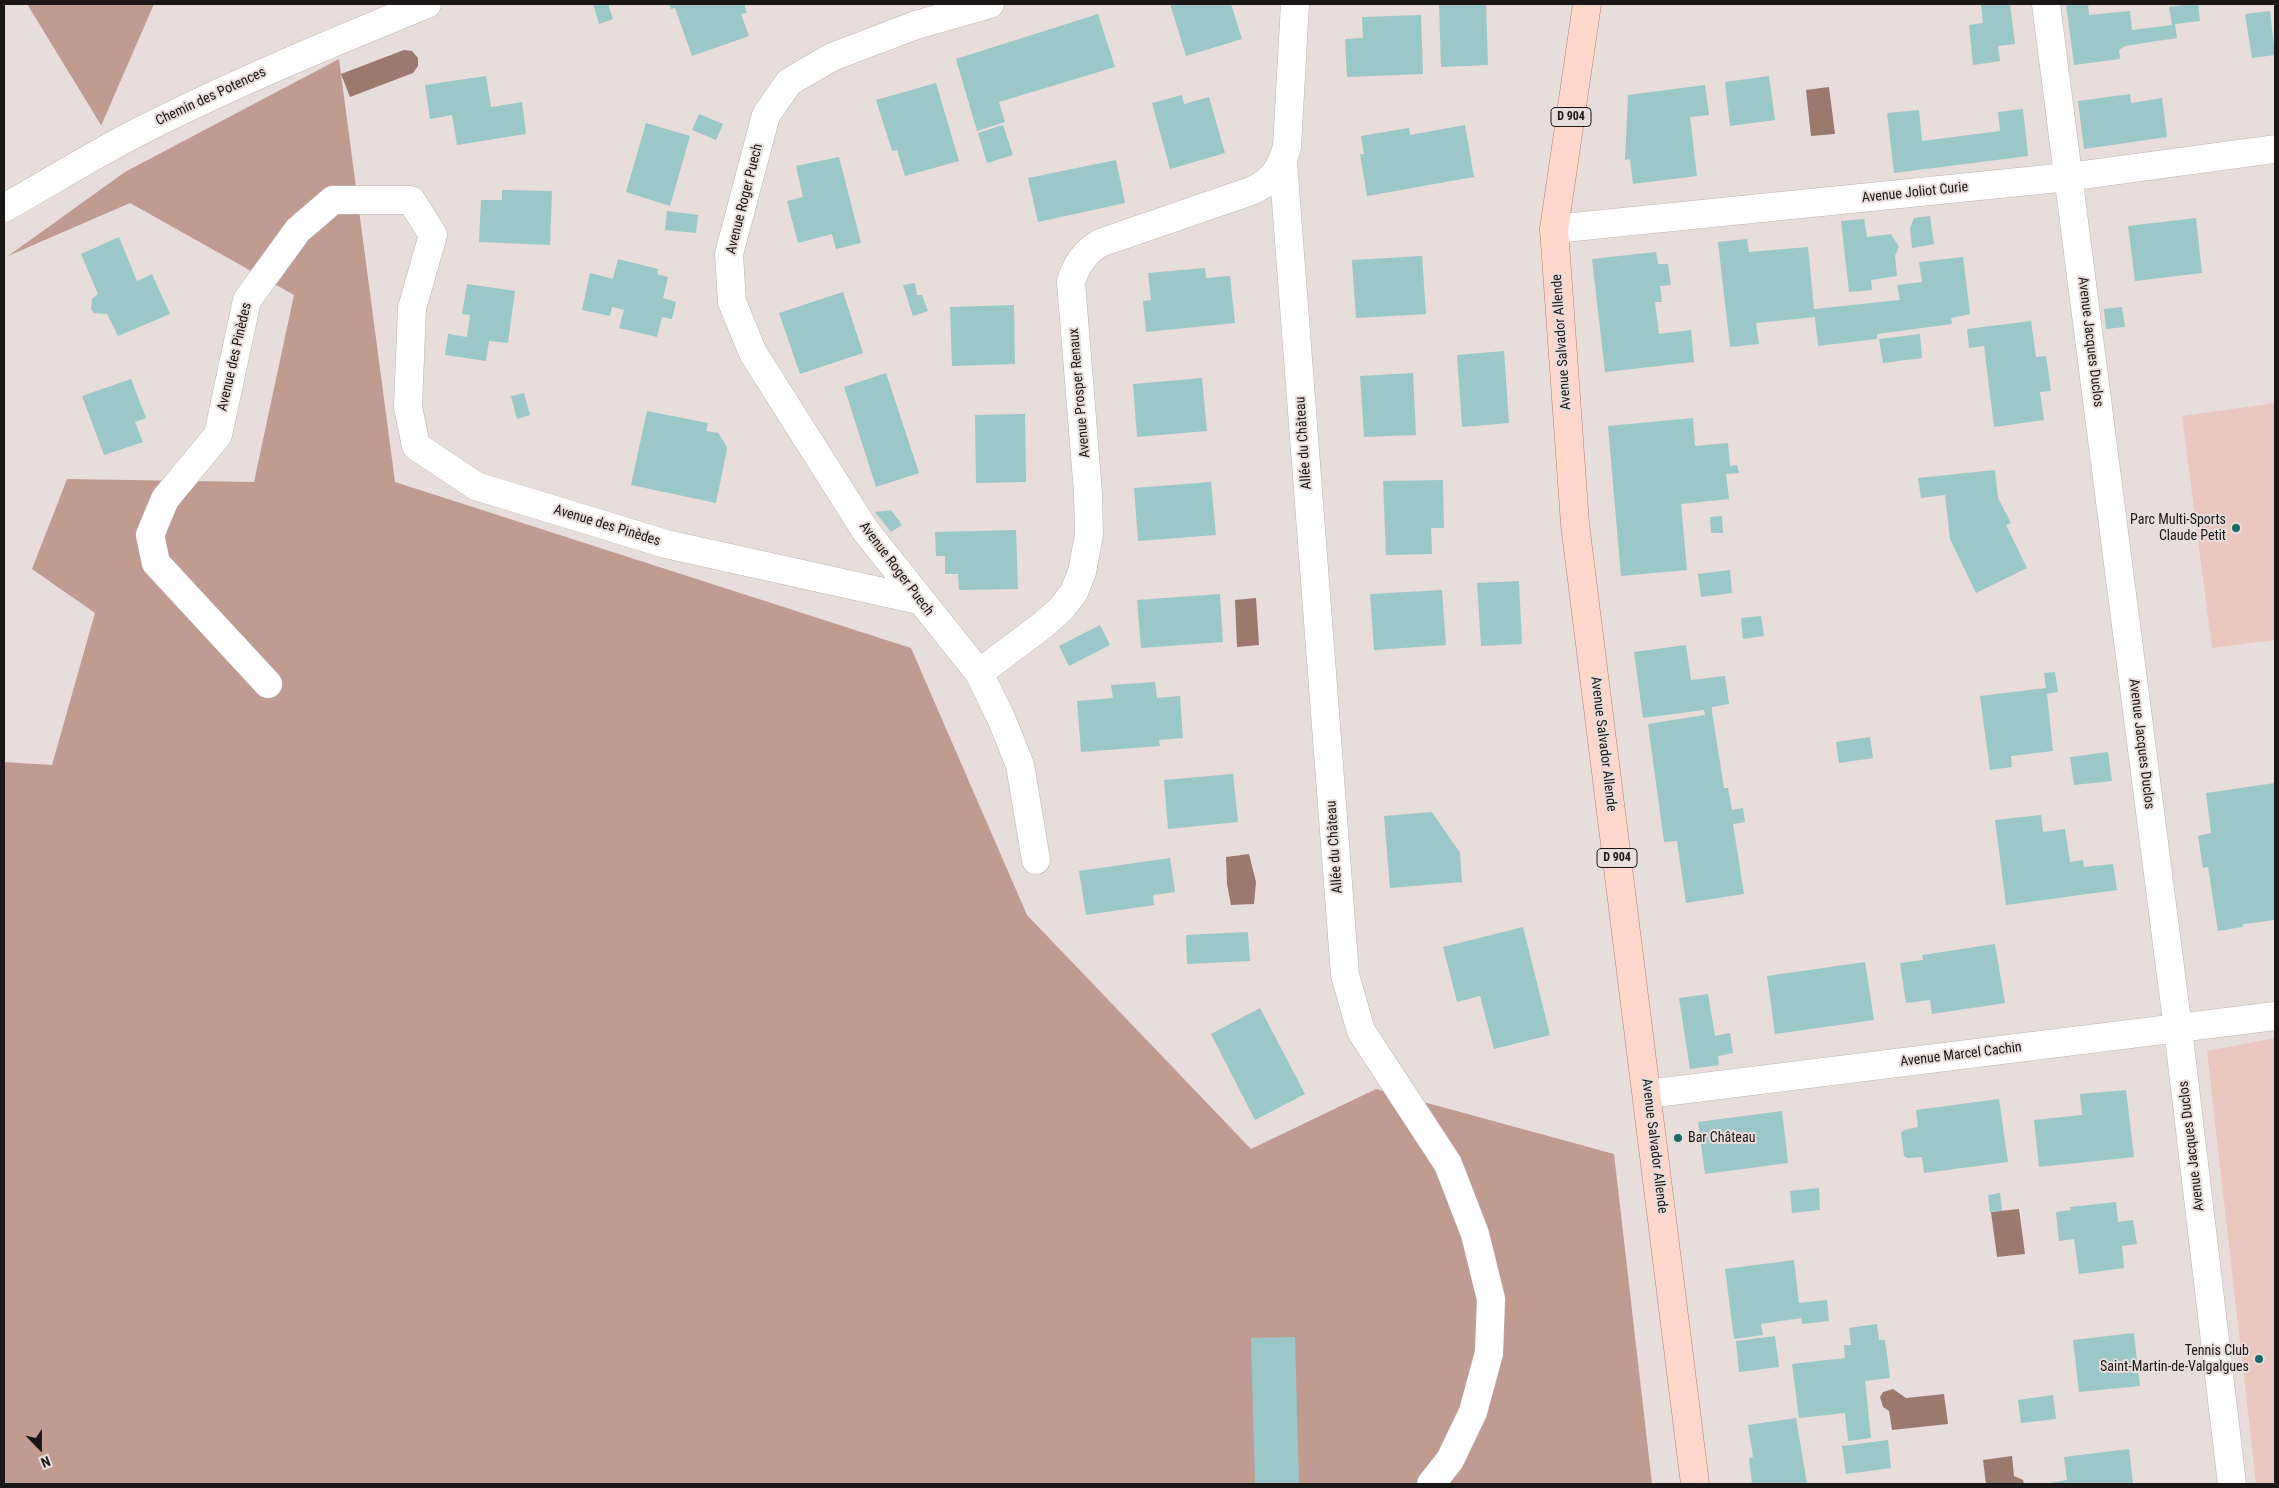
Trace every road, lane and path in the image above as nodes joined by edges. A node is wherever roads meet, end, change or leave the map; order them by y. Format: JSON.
{"nodes":[{"id":1,"x":427,"y":4,"type":"edge"},
{"id":2,"x":990,"y":4,"type":"edge"},
{"id":3,"x":1295,"y":4,"type":"edge"},
{"id":4,"x":1587,"y":4,"type":"edge"},
{"id":5,"x":2046,"y":4,"type":"edge"},
{"id":6,"x":2275,"y":149,"type":"edge"},
{"id":7,"x":1283,"y":162,"type":"junction"},
{"id":8,"x":2068,"y":178,"type":"junction"},
{"id":9,"x":4,"y":208,"type":"edge"},
{"id":10,"x":1554,"y":230,"type":"junction"},
{"id":11,"x":919,"y":600,"type":"junction"},
{"id":12,"x":979,"y":673,"type":"junction"},
{"id":13,"x":268,"y":684,"type":"dead end"},
{"id":14,"x":1036,"y":860,"type":"dead end"},
{"id":15,"x":2275,"y":1016,"type":"edge"},
{"id":16,"x":2178,"y":1029,"type":"junction"},
{"id":17,"x":1647,"y":1094,"type":"junction"},
{"id":18,"x":1431,"y":1484,"type":"edge"},
{"id":19,"x":1696,"y":1484,"type":"edge"},
{"id":20,"x":2232,"y":1484,"type":"edge"}],
"edges":[{"from":1,"to":9,"type":"street","name":"Chemin des Potences"},
{"from":2,"to":11,"type":"street","name":"Avenue Roger Puech"},
{"from":3,"to":7,"type":"street","name":"Avenue Prosper Renaux"},
{"from":4,"to":10,"type":"main road","name":"Avenue Salvador Allende","number":"D 904"},
{"from":5,"to":8,"type":"street","name":"Avenue Jacques Duclos"},
{"from":6,"to":8,"type":"street","name":"Avenue Joliot Curie"},
{"from":7,"to":12,"type":"street","name":"Avenue Prosper Renaux"},
{"from":7,"to":18,"type":"street","name":"Allée du Château"},
{"from":8,"to":10,"type":"street","name":"Avenue Joliot Curie"},
{"from":8,"to":16,"type":"street","name":"Avenue Jacques Duclos"},
{"from":10,"to":17,"type":"main road","name":"Avenue Salvador Allende","number":"D 904"},
{"from":11,"to":12,"type":"street","name":"Avenue Roger Puech"},
{"from":11,"to":13,"type":"street","name":"Avenue des Pinèdes"},
{"from":12,"to":14,"type":"street"},
{"from":15,"to":16,"type":"street","name":"Avenue Marcel Cachin"},
{"from":16,"to":17,"type":"street","name":"Avenue Marcel Cachin"},
{"from":16,"to":20,"type":"street","name":"Avenue Jacques Duclos"},
{"from":17,"to":19,"type":"main road","name":"Avenue Salvador Allende","number":"D 904"}]}
